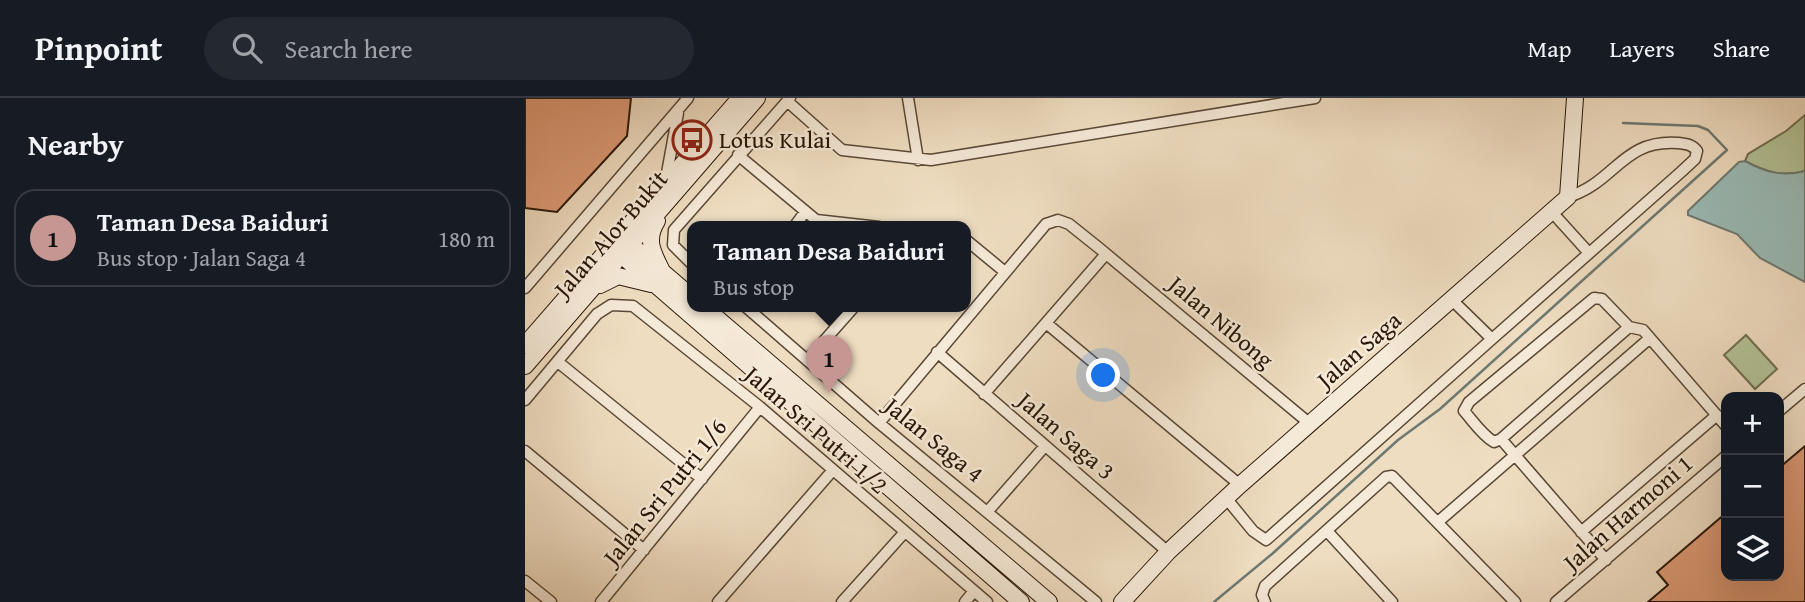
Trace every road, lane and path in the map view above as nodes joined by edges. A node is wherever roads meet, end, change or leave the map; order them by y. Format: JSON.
{"nodes":[{"id":1,"x":688,"y":98,"type":"edge"},
{"id":2,"x":740,"y":98,"type":"edge"},
{"id":3,"x":757,"y":98,"type":"edge"},
{"id":4,"x":908,"y":98,"type":"edge"},
{"id":5,"x":1315,"y":98,"type":"edge"},
{"id":6,"x":1575,"y":98,"type":"edge"},
{"id":7,"x":789,"y":100,"type":"edge"},
{"id":8,"x":678,"y":111,"type":"junction"},
{"id":9,"x":738,"y":155,"type":"junction"},
{"id":10,"x":918,"y":160,"type":"junction"},
{"id":11,"x":668,"y":191,"type":"junction"},
{"id":12,"x":1568,"y":197,"type":"junction"},
{"id":13,"x":1551,"y":211,"type":"junction"},
{"id":14,"x":805,"y":212,"type":"junction"},
{"id":15,"x":798,"y":221,"type":"edge"},
{"id":16,"x":820,"y":221,"type":"edge"},
{"id":17,"x":971,"y":244,"type":"edge"},
{"id":18,"x":621,"y":246,"type":"junction"},
{"id":19,"x":1589,"y":253,"type":"junction"},
{"id":20,"x":1107,"y":254,"type":"junction"},
{"id":21,"x":687,"y":259,"type":"edge"},
{"id":22,"x":1005,"y":272,"type":"junction"},
{"id":23,"x":658,"y":278,"type":"junction"},
{"id":24,"x":595,"y":287,"type":"junction"},
{"id":25,"x":525,"y":288,"type":"edge"},
{"id":26,"x":687,"y":295,"type":"edge"},
{"id":27,"x":1451,"y":299,"type":"junction"},
{"id":28,"x":687,"y":304,"type":"edge"},
{"id":29,"x":696,"y":312,"type":"edge"},
{"id":30,"x":710,"y":312,"type":"edge"},
{"id":31,"x":752,"y":312,"type":"edge"},
{"id":32,"x":850,"y":312,"type":"edge"},
{"id":33,"x":1046,"y":323,"type":"junction"},
{"id":34,"x":1629,"y":327,"type":"junction"},
{"id":35,"x":1650,"y":338,"type":"junction"},
{"id":36,"x":1492,"y":339,"type":"junction"},
{"id":37,"x":529,"y":349,"type":"edge"},
{"id":38,"x":937,"y":352,"type":"junction"},
{"id":39,"x":808,"y":359,"type":"junction"},
{"id":40,"x":558,"y":362,"type":"junction"},
{"id":41,"x":525,"y":366,"type":"edge"},
{"id":42,"x":1805,"y":389,"type":"edge"},
{"id":43,"x":984,"y":394,"type":"junction"},
{"id":44,"x":525,"y":400,"type":"edge"},
{"id":45,"x":760,"y":407,"type":"junction"},
{"id":46,"x":1784,"y":407,"type":"edge"},
{"id":47,"x":1717,"y":415,"type":"junction"},
{"id":48,"x":1721,"y":420,"type":"edge"},
{"id":49,"x":879,"y":423,"type":"junction"},
{"id":50,"x":1310,"y":423,"type":"junction"},
{"id":51,"x":1501,"y":439,"type":"junction"},
{"id":52,"x":1045,"y":446,"type":"junction"},
{"id":53,"x":525,"y":451,"type":"edge"},
{"id":54,"x":1513,"y":456,"type":"junction"},
{"id":55,"x":1721,"y":460,"type":"edge"},
{"id":56,"x":833,"y":470,"type":"junction"},
{"id":57,"x":702,"y":479,"type":"junction"},
{"id":58,"x":1240,"y":485,"type":"junction"},
{"id":59,"x":1226,"y":498,"type":"junction"},
{"id":60,"x":988,"y":511,"type":"junction"},
{"id":61,"x":1439,"y":521,"type":"junction"},
{"id":62,"x":1327,"y":531,"type":"junction"},
{"id":63,"x":1581,"y":532,"type":"junction"},
{"id":64,"x":904,"y":533,"type":"junction"},
{"id":65,"x":644,"y":550,"type":"junction"},
{"id":66,"x":1168,"y":552,"type":"junction"},
{"id":67,"x":1605,"y":560,"type":"junction"},
{"id":68,"x":525,"y":581,"type":"edge"},
{"id":69,"x":974,"y":591,"type":"junction"},
{"id":70,"x":551,"y":602,"type":"edge"},
{"id":71,"x":601,"y":602,"type":"edge"},
{"id":72,"x":719,"y":602,"type":"edge"},
{"id":73,"x":842,"y":602,"type":"edge"},
{"id":74,"x":965,"y":602,"type":"edge"},
{"id":75,"x":987,"y":602,"type":"edge"},
{"id":76,"x":1021,"y":602,"type":"edge"},
{"id":77,"x":1049,"y":602,"type":"edge"},
{"id":78,"x":1096,"y":602,"type":"edge"},
{"id":79,"x":1122,"y":602,"type":"edge"},
{"id":80,"x":1265,"y":602,"type":"edge"},
{"id":81,"x":1392,"y":602,"type":"edge"},
{"id":82,"x":1515,"y":602,"type":"edge"},
{"id":83,"x":1556,"y":602,"type":"edge"}],
"edges":[{"from":1,"to":8,"type":"street"},
{"from":2,"to":11,"type":"main road","name":"Jalan Alor Bukit"},
{"from":3,"to":11,"type":"main road","name":"Jalan Alor Bukit"},
{"from":4,"to":10,"type":"street"},
{"from":5,"to":10,"type":"street"},
{"from":6,"to":12,"type":"main road"},
{"from":7,"to":9,"type":"street"},
{"from":7,"to":10,"type":"street"},
{"from":8,"to":11,"type":"street"},
{"from":8,"to":25,"type":"street"},
{"from":9,"to":14,"type":"street"},
{"from":9,"to":21,"type":"street"},
{"from":11,"to":18,"type":"main road","name":"Jalan Alor Bukit"},
{"from":11,"to":23,"type":"main road"},
{"from":12,"to":13,"type":"main road","name":"Jalan Saga"},
{"from":12,"to":19,"type":"street","name":"Jalan Saga"},
{"from":13,"to":19,"type":"street"},
{"from":13,"to":27,"type":"main road","name":"Jalan Saga"},
{"from":14,"to":15,"type":"street"},
{"from":14,"to":16,"type":"street"},
{"from":17,"to":22,"type":"street"},
{"from":18,"to":23,"type":"main road"},
{"from":18,"to":24,"type":"main road","name":"Jalan Alor Bukit"},
{"from":18,"to":37,"type":"main road","name":"Jalan Alor Bukit"},
{"from":19,"to":36,"type":"street"},
{"from":20,"to":22,"type":"street","name":"Jalan Nibong"},
{"from":20,"to":33,"type":"street"},
{"from":20,"to":50,"type":"street","name":"Jalan Nibong"},
{"from":22,"to":38,"type":"street"},
{"from":23,"to":24,"type":"main road"},
{"from":23,"to":26,"type":"main road"},
{"from":23,"to":28,"type":"main road"},
{"from":24,"to":37,"type":"main road","name":"Jalan Alor Bukit"},
{"from":27,"to":36,"type":"street"},
{"from":27,"to":50,"type":"main road","name":"Jalan Saga"},
{"from":29,"to":76,"type":"main road"},
{"from":30,"to":77,"type":"main road"},
{"from":31,"to":39,"type":"street","name":"Jalan Saga 4"},
{"from":32,"to":39,"type":"street"},
{"from":33,"to":43,"type":"street"},
{"from":33,"to":58,"type":"street"},
{"from":34,"to":35,"type":"street"},
{"from":34,"to":51,"type":"street"},
{"from":34,"to":51,"type":"street"},
{"from":35,"to":47,"type":"street"},
{"from":35,"to":54,"type":"street"},
{"from":36,"to":59,"type":"street"},
{"from":37,"to":41,"type":"main road","name":"Jalan Alor Bukit"},
{"from":38,"to":43,"type":"street","name":"Jalan Saga 3"},
{"from":38,"to":49,"type":"street"},
{"from":39,"to":49,"type":"street","name":"Jalan Saga 4"},
{"from":40,"to":44,"type":"street"},
{"from":40,"to":45,"type":"street","name":"Jalan Sri Putri 1/2"},
{"from":40,"to":57,"type":"street"},
{"from":42,"to":46,"type":"street"},
{"from":43,"to":52,"type":"street","name":"Jalan Saga 3"},
{"from":45,"to":56,"type":"street","name":"Jalan Sri Putri 1/2"},
{"from":45,"to":57,"type":"street","name":"Jalan Sri Putri 1/6"},
{"from":47,"to":48,"type":"street"},
{"from":47,"to":63,"type":"street"},
{"from":49,"to":60,"type":"street","name":"Jalan Saga 4"},
{"from":50,"to":58,"type":"main road","name":"Jalan Saga"},
{"from":51,"to":54,"type":"street"},
{"from":52,"to":60,"type":"street"},
{"from":52,"to":66,"type":"street","name":"Jalan Saga 3"},
{"from":53,"to":65,"type":"street"},
{"from":54,"to":61,"type":"street"},
{"from":54,"to":63,"type":"street"},
{"from":55,"to":67,"type":"street","name":"Jalan Harmoni 1"},
{"from":56,"to":64,"type":"street","name":"Jalan Sri Putri 1/2"},
{"from":56,"to":72,"type":"street"},
{"from":57,"to":65,"type":"street","name":"Jalan Sri Putri 1/6"},
{"from":58,"to":59,"type":"main road","name":"Jalan Saga"},
{"from":59,"to":66,"type":"main road","name":"Jalan Saga"},
{"from":60,"to":78,"type":"street","name":"Jalan Saga 4"},
{"from":61,"to":62,"type":"street"},
{"from":61,"to":82,"type":"street"},
{"from":62,"to":80,"type":"street"},
{"from":62,"to":81,"type":"street"},
{"from":63,"to":67,"type":"street"},
{"from":64,"to":69,"type":"street","name":"Jalan Sri Putri 1/2"},
{"from":64,"to":73,"type":"street"},
{"from":65,"to":71,"type":"street","name":"Jalan Sri Putri 1/6"},
{"from":66,"to":79,"type":"main road","name":"Jalan Saga"},
{"from":67,"to":83,"type":"street","name":"Jalan Harmoni 1"},
{"from":68,"to":70,"type":"street"},
{"from":69,"to":74,"type":"street"},
{"from":69,"to":75,"type":"street","name":"Jalan Sri Putri 1/2"}]}
